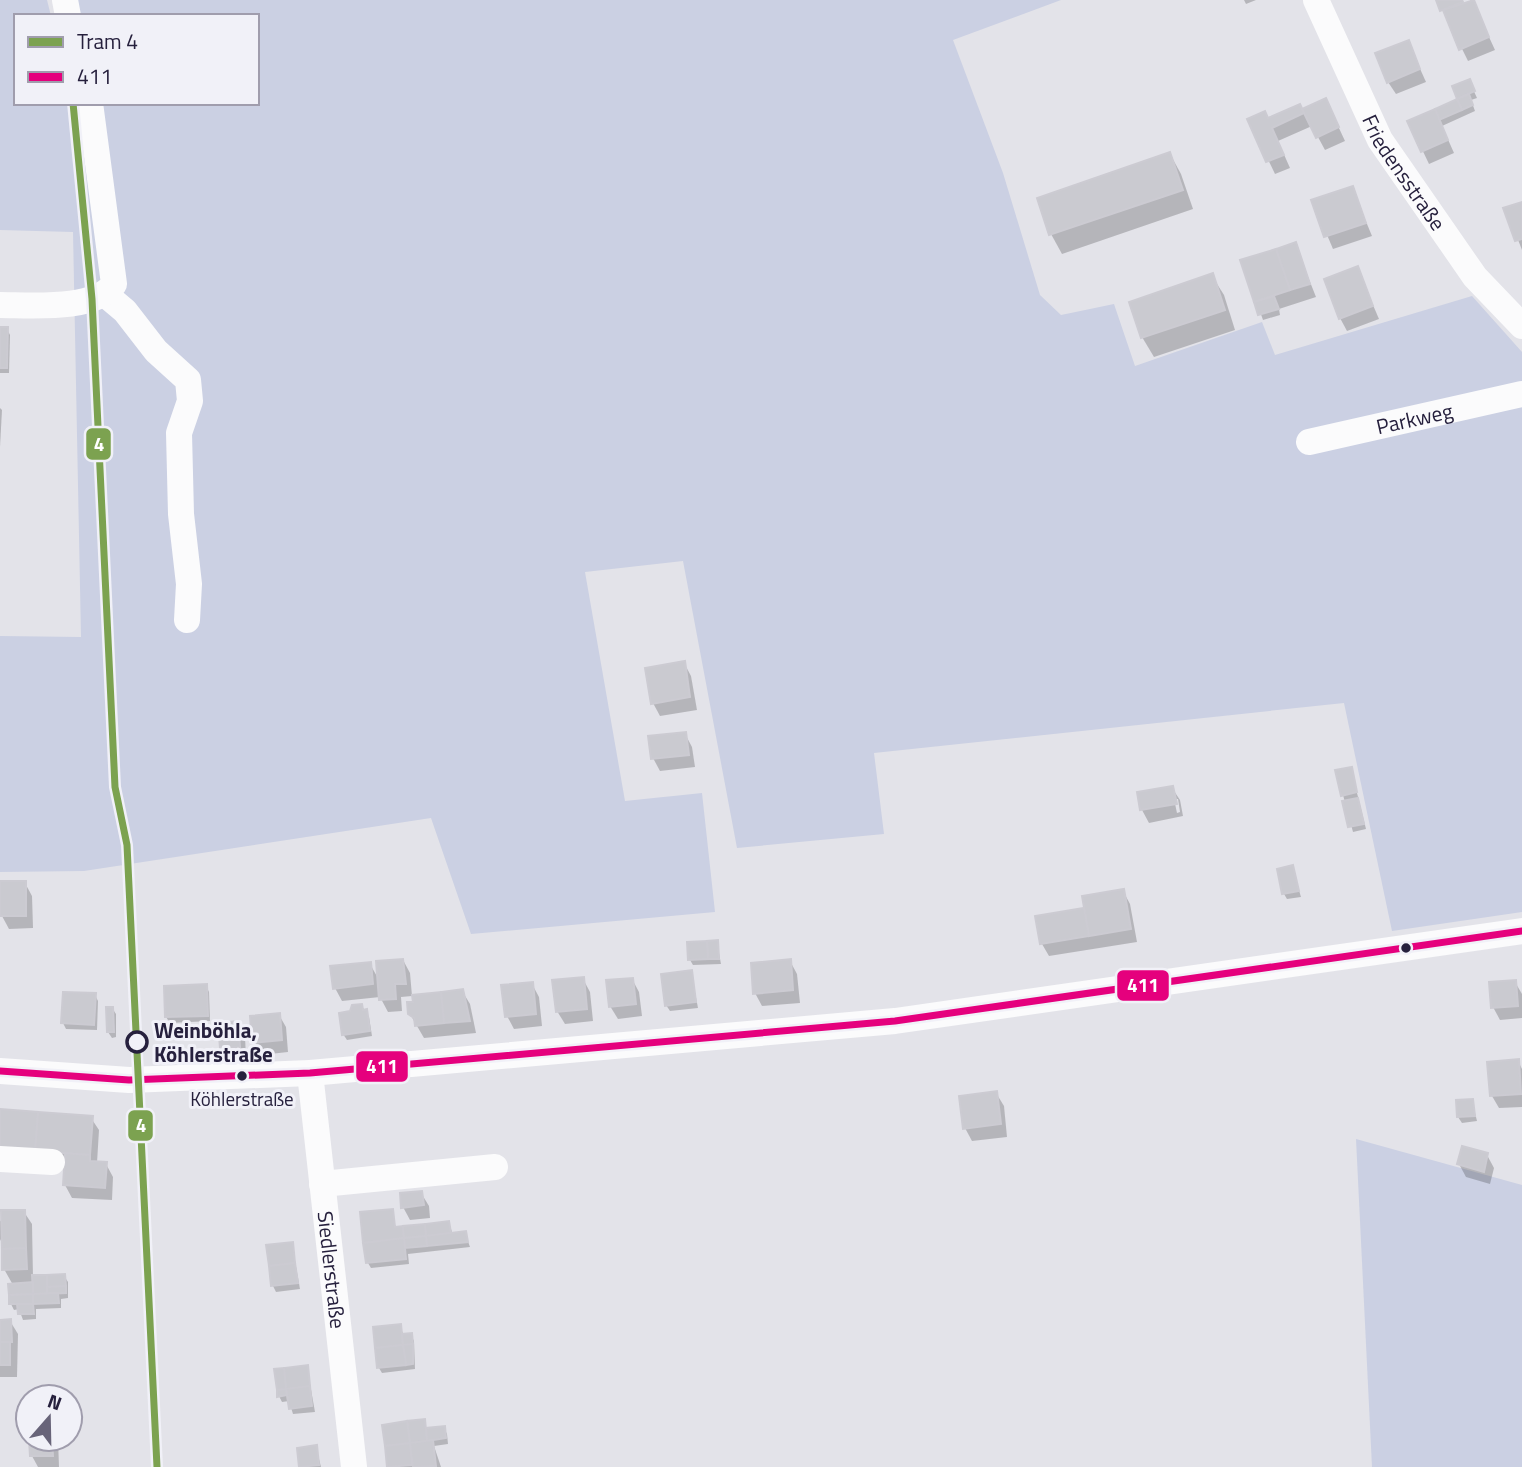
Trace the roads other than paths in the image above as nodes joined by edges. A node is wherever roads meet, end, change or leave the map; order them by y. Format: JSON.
{"nodes":[{"id":1,"x":1316,"y":0,"type":"edge"},
{"id":2,"x":90,"y":105,"type":"edge"},
{"id":3,"x":106,"y":295,"type":"junction"},
{"id":4,"x":0,"y":305,"type":"edge"},
{"id":5,"x":1522,"y":326,"type":"edge"},
{"id":6,"x":1522,"y":394,"type":"edge"},
{"id":7,"x":1309,"y":442,"type":"dead end"},
{"id":8,"x":187,"y":620,"type":"dead end"},
{"id":9,"x":1522,"y":931,"type":"edge"},
{"id":10,"x":0,"y":1071,"type":"edge"},
{"id":11,"x":310,"y":1073,"type":"junction"},
{"id":12,"x":0,"y":1159,"type":"edge"},
{"id":13,"x":52,"y":1162,"type":"dead end"},
{"id":14,"x":495,"y":1167,"type":"dead end"},
{"id":15,"x":322,"y":1184,"type":"junction"},
{"id":16,"x":354,"y":1467,"type":"edge"}],
"edges":[{"from":1,"to":5,"type":"street","name":"Friedensstraße"},
{"from":2,"to":3,"type":"street"},
{"from":3,"to":4,"type":"street"},
{"from":3,"to":8,"type":"street"},
{"from":6,"to":7,"type":"street","name":"Parkweg"},
{"from":9,"to":11,"type":"street"},
{"from":10,"to":11,"type":"street"},
{"from":11,"to":15,"type":"street","name":"Siedlerstraße"},
{"from":12,"to":13,"type":"street"},
{"from":14,"to":15,"type":"street"},
{"from":15,"to":16,"type":"street","name":"Siedlerstraße"}]}
